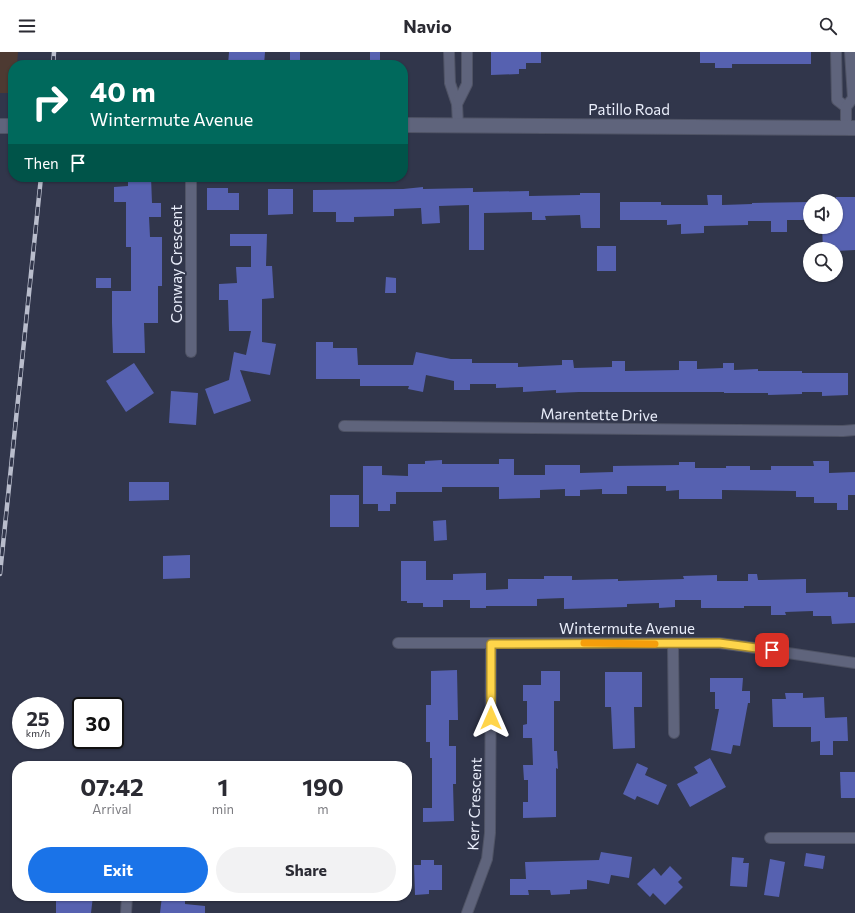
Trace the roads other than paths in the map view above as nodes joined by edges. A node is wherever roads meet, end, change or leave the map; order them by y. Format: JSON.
{"nodes":[{"id":1,"x":450,"y":52,"type":"edge"},
{"id":2,"x":467,"y":52,"type":"edge"},
{"id":3,"x":836,"y":52,"type":"edge"},
{"id":4,"x":850,"y":52,"type":"edge"},
{"id":5,"x":457,"y":104,"type":"junction"},
{"id":6,"x":846,"y":107,"type":"junction"},
{"id":7,"x":408,"y":125,"type":"edge"},
{"id":8,"x":458,"y":125,"type":"junction"},
{"id":9,"x":850,"y":128,"type":"edge"},
{"id":10,"x":191,"y":182,"type":"edge"},
{"id":11,"x":191,"y":352,"type":"dead end"},
{"id":12,"x":344,"y":426,"type":"dead end"},
{"id":13,"x":855,"y":430,"type":"edge"},
{"id":14,"x":398,"y":643,"type":"dead end"},
{"id":15,"x":491,"y":644,"type":"junction"},
{"id":16,"x":673,"y":644,"type":"junction"},
{"id":17,"x":855,"y":663,"type":"edge"},
{"id":18,"x":674,"y":733,"type":"dead end"},
{"id":19,"x":770,"y":838,"type":"dead end"},
{"id":20,"x":855,"y":838,"type":"edge"},
{"id":21,"x":127,"y":901,"type":"edge"},
{"id":22,"x":126,"y":913,"type":"edge"},
{"id":23,"x":467,"y":913,"type":"edge"}],
"edges":[{"from":1,"to":5,"type":"street"},
{"from":2,"to":5,"type":"street"},
{"from":3,"to":6,"type":"street"},
{"from":4,"to":6,"type":"street"},
{"from":5,"to":8,"type":"street"},
{"from":6,"to":9,"type":"street"},
{"from":7,"to":8,"type":"street","name":"Patillo Road"},
{"from":8,"to":9,"type":"street","name":"Patillo Road"},
{"from":10,"to":11,"type":"street","name":"Conway Crescent"},
{"from":12,"to":13,"type":"street","name":"Marentette Drive"},
{"from":14,"to":15,"type":"street","name":"Wintermute Avenue"},
{"from":15,"to":16,"type":"street","name":"Wintermute Avenue"},
{"from":15,"to":23,"type":"street","name":"Kerr Crescent"},
{"from":16,"to":17,"type":"street","name":"Wintermute Avenue"},
{"from":16,"to":18,"type":"street"},
{"from":19,"to":20,"type":"street"},
{"from":21,"to":22,"type":"street"}]}
